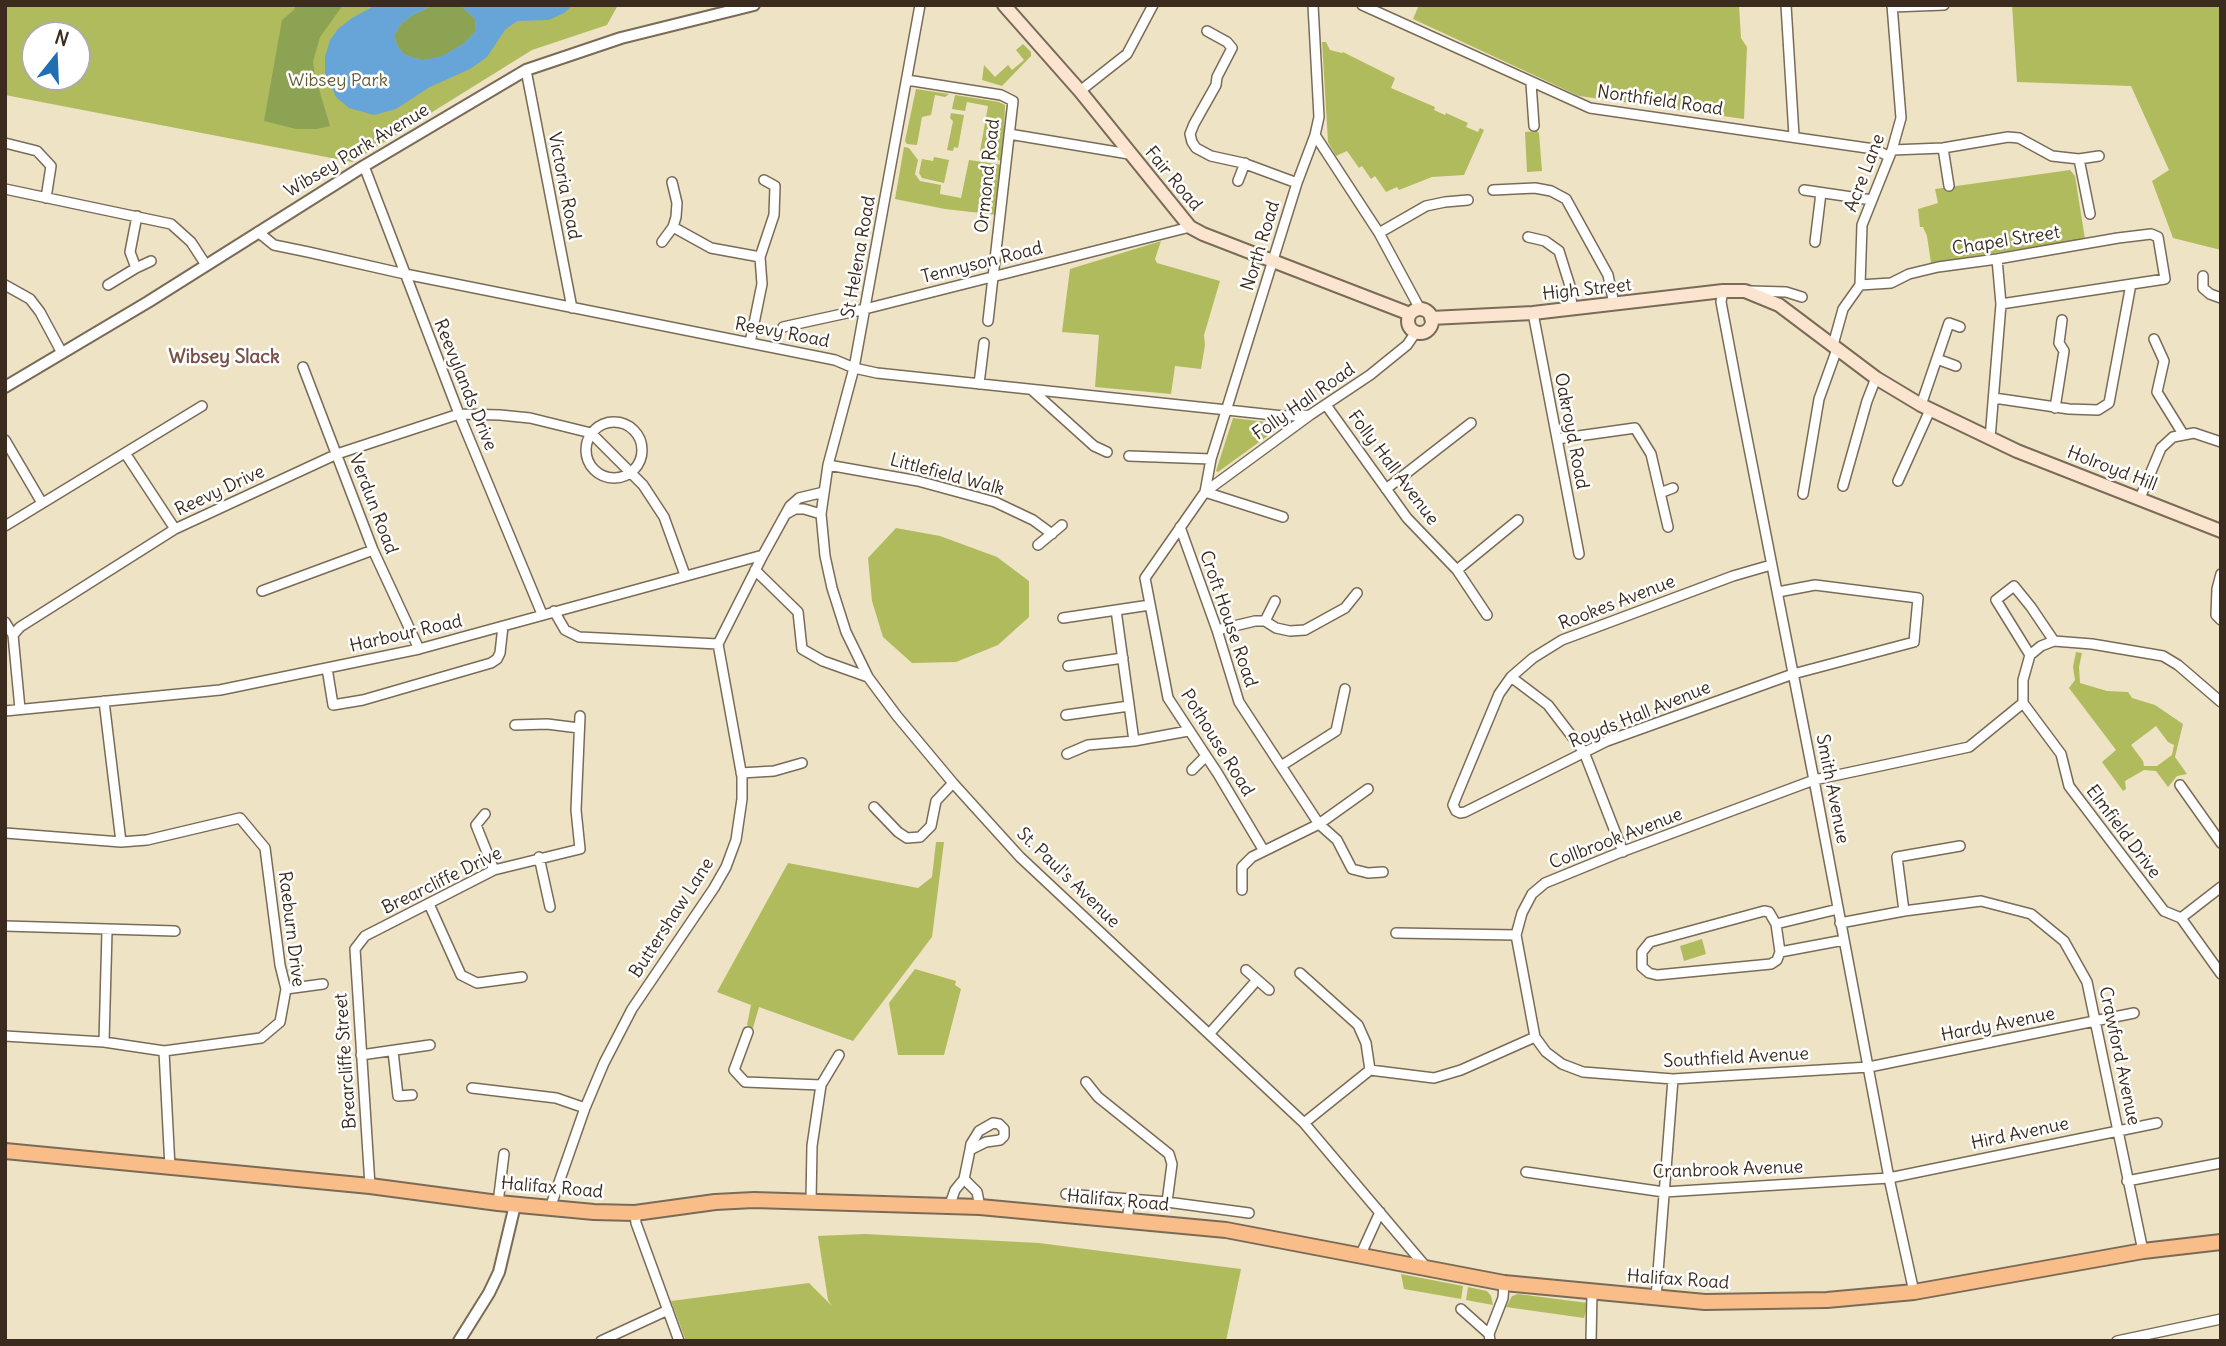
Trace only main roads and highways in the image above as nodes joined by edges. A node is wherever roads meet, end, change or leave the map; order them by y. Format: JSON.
{"nodes":[{"id":1,"x":1004,"y":5,"type":"edge"},
{"id":2,"x":1415,"y":311,"type":"junction"},
{"id":3,"x":1432,"y":318,"type":"junction"},
{"id":4,"x":1990,"y":439,"type":"joint"},
{"id":5,"x":2221,"y":531,"type":"edge"},
{"id":6,"x":5,"y":1151,"type":"edge"},
{"id":7,"x":2221,"y":1242,"type":"edge"}],
"edges":[{"from":1,"to":2,"type":"main road","name":"Fair Road"},
{"from":2,"to":3,"type":"main road"},
{"from":2,"to":3,"type":"main road"},
{"from":3,"to":4,"type":"main road","name":"High Street"},
{"from":4,"to":5,"type":"main road","name":"Holroyd Hill"},
{"from":6,"to":7,"type":"highway","name":"Halifax Road"}]}
